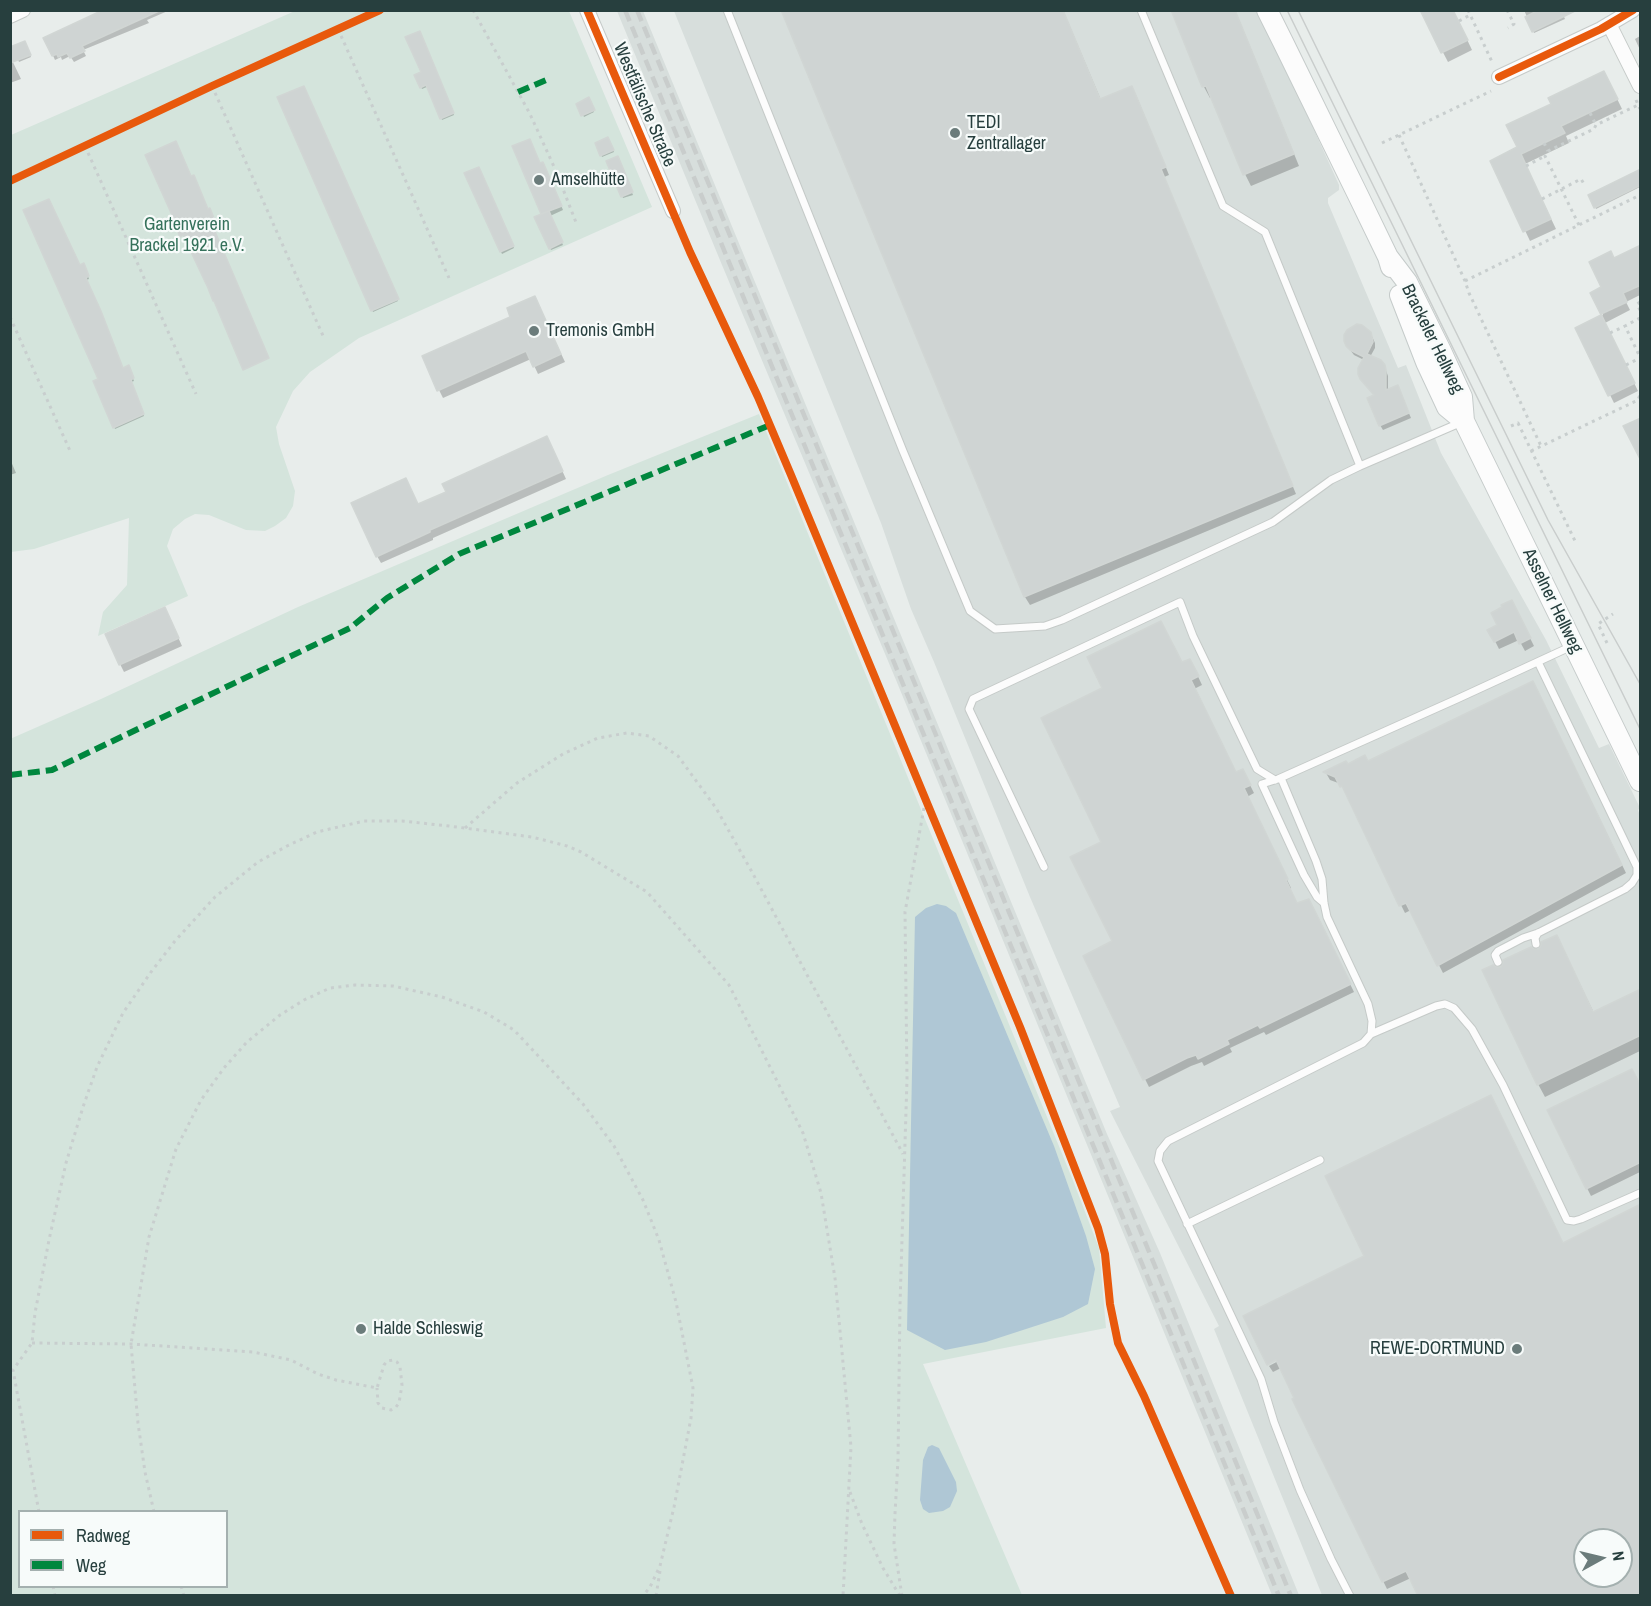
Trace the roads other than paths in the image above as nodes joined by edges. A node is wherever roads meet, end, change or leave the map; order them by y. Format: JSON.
{"nodes":[{"id":1,"x":23,"y":10,"type":"edge"},
{"id":2,"x":587,"y":10,"type":"edge"},
{"id":3,"x":727,"y":10,"type":"edge"},
{"id":4,"x":1141,"y":10,"type":"edge"},
{"id":5,"x":1266,"y":10,"type":"edge"},
{"id":6,"x":1273,"y":10,"type":"edge"},
{"id":7,"x":1633,"y":10,"type":"edge"},
{"id":8,"x":10,"y":16,"type":"edge"},
{"id":9,"x":1610,"y":24,"type":"junction"},
{"id":10,"x":1284,"y":42,"type":"junction"},
{"id":11,"x":1499,"y":77,"type":"road end"},
{"id":12,"x":1637,"y":90,"type":"edge"},
{"id":13,"x":673,"y":211,"type":"dead end"},
{"id":14,"x":1464,"y":421,"type":"junction"},
{"id":15,"x":1360,"y":466,"type":"junction"},
{"id":16,"x":1574,"y":645,"type":"junction"},
{"id":17,"x":1538,"y":662,"type":"junction"},
{"id":18,"x":1278,"y":779,"type":"junction"},
{"id":19,"x":1641,"y":781,"type":"edge"},
{"id":20,"x":1044,"y":867,"type":"dead end"},
{"id":21,"x":1324,"y":903,"type":"junction"},
{"id":22,"x":1538,"y":933,"type":"junction"},
{"id":23,"x":1536,"y":944,"type":"dead end"},
{"id":24,"x":1498,"y":962,"type":"dead end"},
{"id":25,"x":1371,"y":1034,"type":"junction"},
{"id":26,"x":1320,"y":1160,"type":"dead end"},
{"id":27,"x":1641,"y":1193,"type":"edge"},
{"id":28,"x":1187,"y":1224,"type":"junction"},
{"id":29,"x":1350,"y":1596,"type":"edge"}],
"edges":[{"from":1,"to":8,"type":"street"},
{"from":2,"to":13,"type":"street","name":"Westfälische Straße"},
{"from":3,"to":15,"type":"lane"},
{"from":4,"to":15,"type":"lane"},
{"from":5,"to":10,"type":"main road","name":"Brackeler Hellweg"},
{"from":6,"to":10,"type":"main road","name":"Brackeler Hellweg"},
{"from":7,"to":9,"type":"street"},
{"from":9,"to":11,"type":"street"},
{"from":9,"to":12,"type":"street"},
{"from":10,"to":14,"type":"main road","name":"Brackeler Hellweg"},
{"from":14,"to":15,"type":"lane"},
{"from":14,"to":16,"type":"main road","name":"Asselner Hellweg"},
{"from":16,"to":17,"type":"lane"},
{"from":16,"to":19,"type":"main road","name":"Asselner Hellweg"},
{"from":17,"to":18,"type":"lane"},
{"from":17,"to":22,"type":"lane"},
{"from":18,"to":20,"type":"lane"},
{"from":18,"to":21,"type":"lane"},
{"from":18,"to":21,"type":"lane"},
{"from":21,"to":25,"type":"lane"},
{"from":22,"to":23,"type":"lane"},
{"from":22,"to":24,"type":"lane"},
{"from":25,"to":27,"type":"lane"},
{"from":25,"to":28,"type":"lane"},
{"from":26,"to":28,"type":"lane"},
{"from":28,"to":29,"type":"lane"}]}
